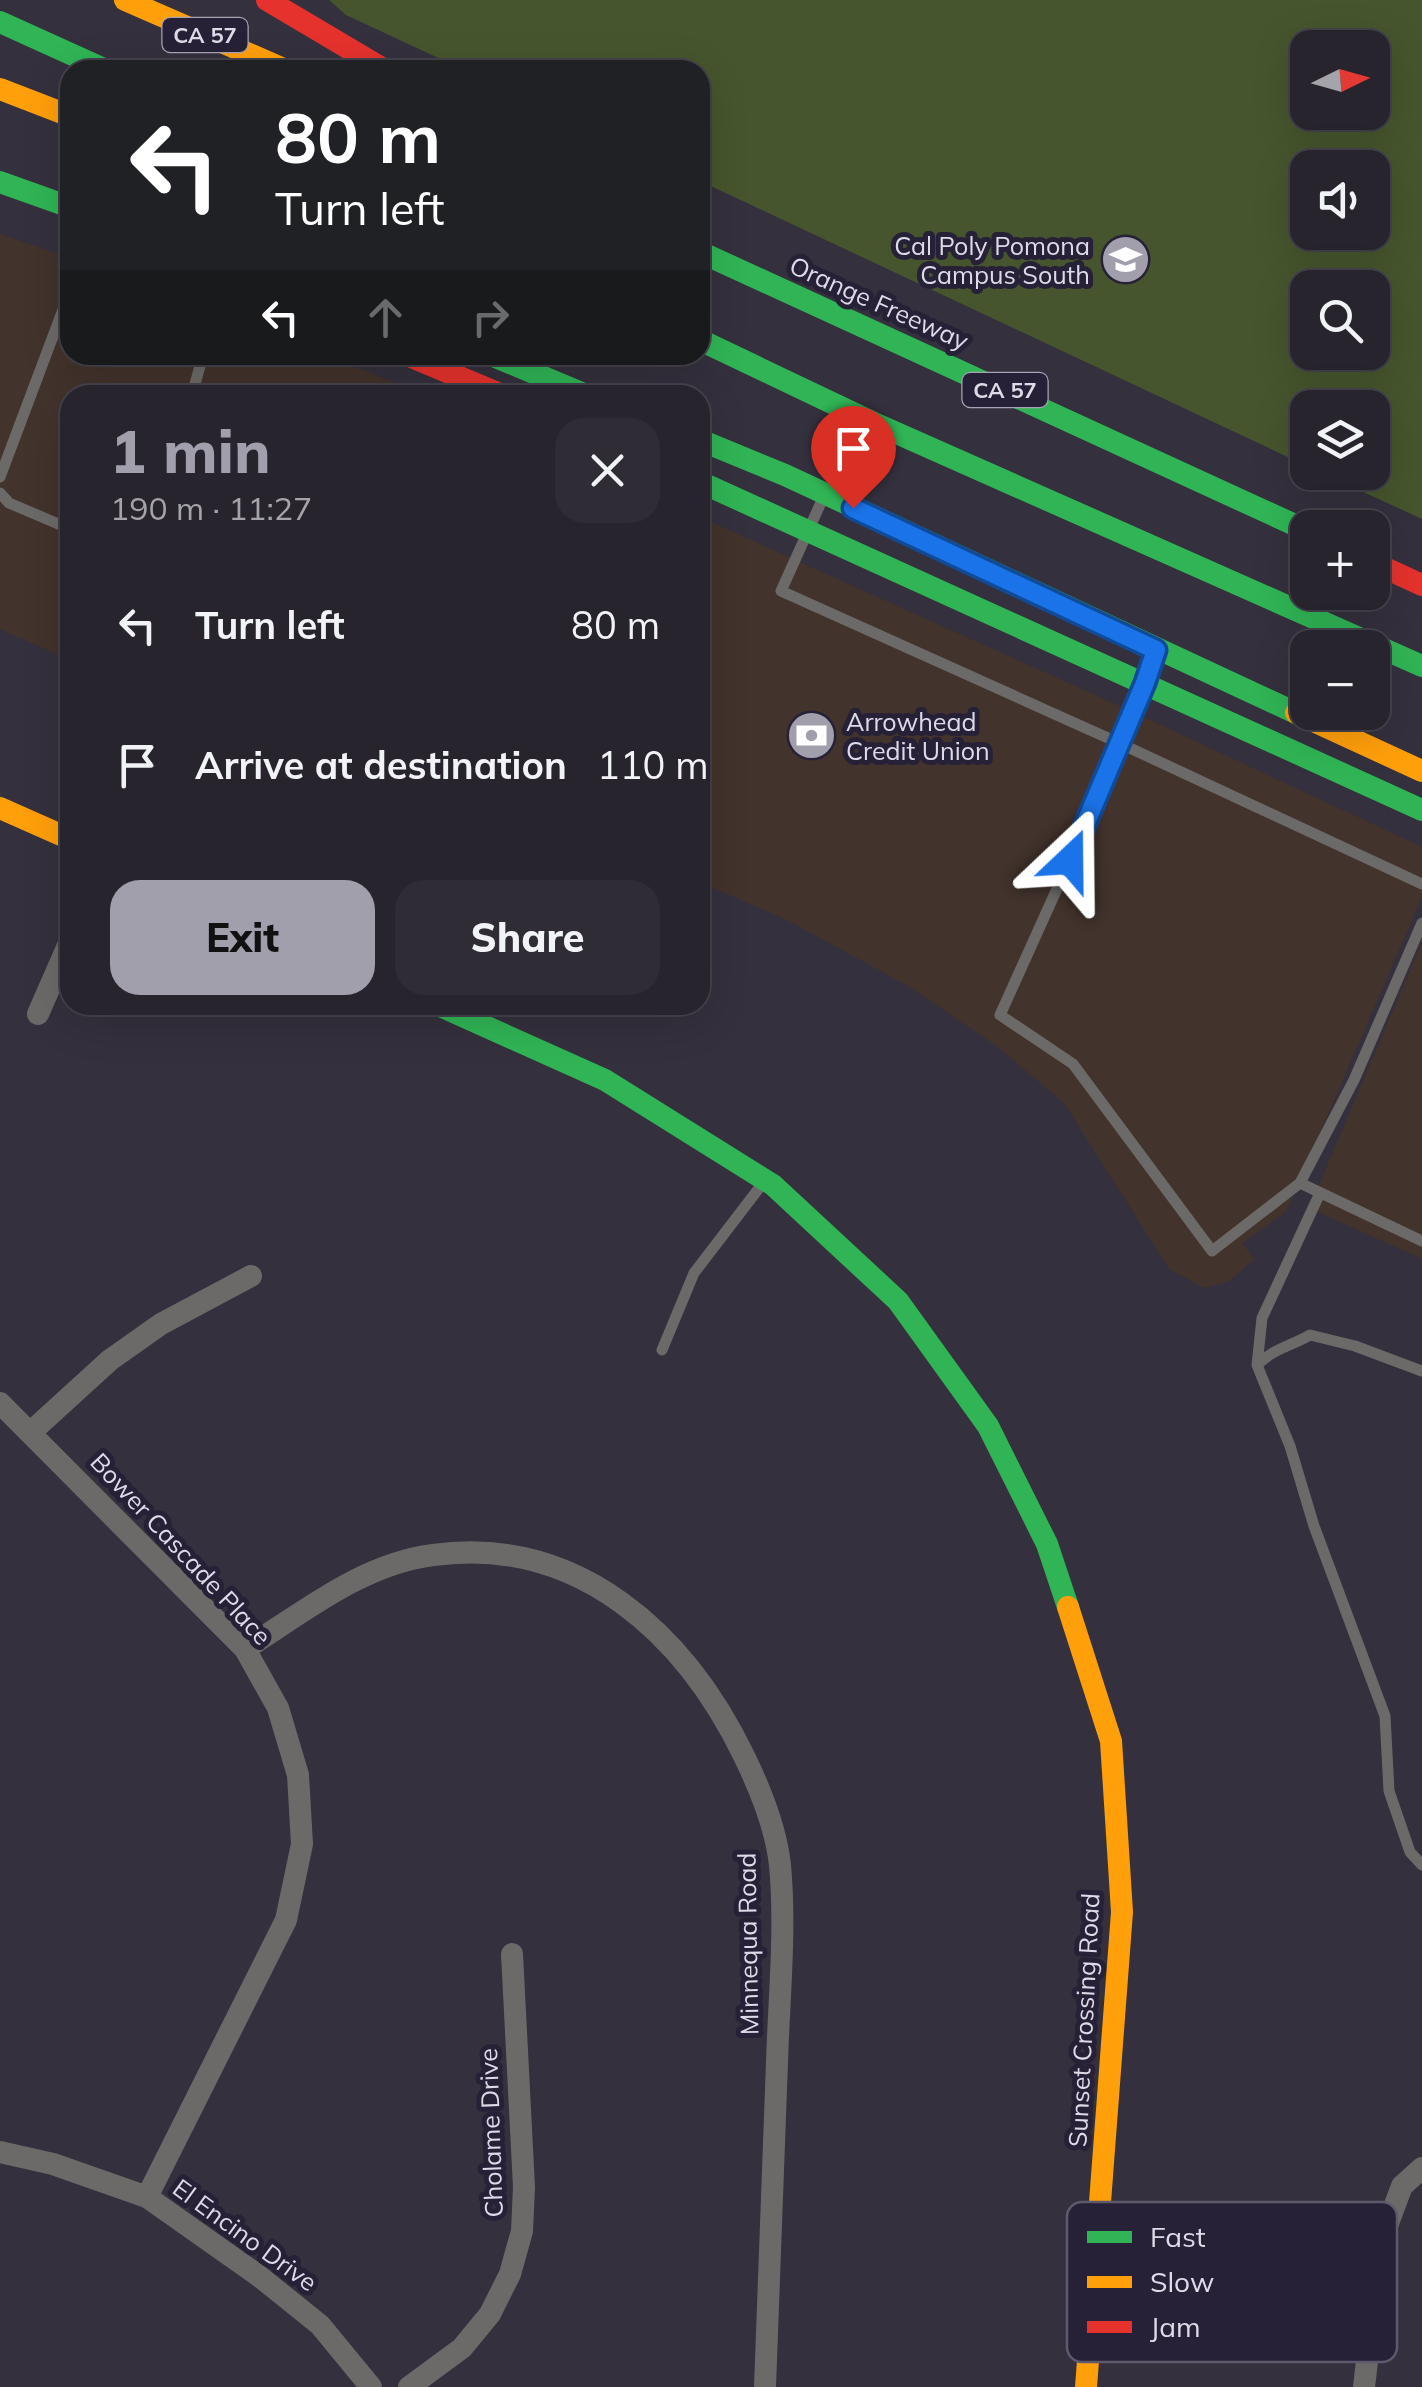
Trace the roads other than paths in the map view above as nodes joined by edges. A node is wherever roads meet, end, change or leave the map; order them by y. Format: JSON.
{"nodes":[{"id":1,"x":125,"y":0,"type":"edge"},
{"id":2,"x":267,"y":0,"type":"edge"},
{"id":3,"x":0,"y":22,"type":"edge"},
{"id":4,"x":84,"y":60,"type":"edge"},
{"id":5,"x":263,"y":60,"type":"edge"},
{"id":6,"x":368,"y":60,"type":"edge"},
{"id":7,"x":0,"y":89,"type":"edge"},
{"id":8,"x":60,"y":112,"type":"edge"},
{"id":9,"x":0,"y":182,"type":"edge"},
{"id":10,"x":60,"y":203,"type":"edge"},
{"id":11,"x":710,"y":257,"type":"edge"},
{"id":12,"x":60,"y":318,"type":"edge"},
{"id":13,"x":710,"y":345,"type":"edge"},
{"id":14,"x":431,"y":365,"type":"edge"},
{"id":15,"x":514,"y":365,"type":"edge"},
{"id":16,"x":709,"y":365,"type":"edge"},
{"id":17,"x":478,"y":385,"type":"edge"},
{"id":18,"x":559,"y":385,"type":"edge"},
{"id":19,"x":874,"y":423,"type":"junction"},
{"id":20,"x":710,"y":444,"type":"edge"},
{"id":21,"x":0,"y":477,"type":"edge"},
{"id":22,"x":710,"y":487,"type":"edge"},
{"id":23,"x":0,"y":493,"type":"edge"},
{"id":24,"x":825,"y":494,"type":"junction"},
{"id":25,"x":1290,"y":523,"type":"edge"},
{"id":26,"x":60,"y":525,"type":"edge"},
{"id":27,"x":809,"y":532,"type":"junction"},
{"id":28,"x":1390,"y":570,"type":"edge"},
{"id":29,"x":1422,"y":585,"type":"edge"},
{"id":30,"x":1156,"y":650,"type":"junction"},
{"id":31,"x":1422,"y":666,"type":"edge"},
{"id":32,"x":1145,"y":683,"type":"junction"},
{"id":33,"x":1119,"y":743,"type":"junction"},
{"id":34,"x":1422,"y":771,"type":"edge"},
{"id":35,"x":0,"y":808,"type":"edge"},
{"id":36,"x":1422,"y":810,"type":"edge"},
{"id":37,"x":60,"y":835,"type":"edge"},
{"id":38,"x":1422,"y":884,"type":"edge"},
{"id":39,"x":1422,"y":923,"type":"edge"},
{"id":40,"x":60,"y":964,"type":"edge"},
{"id":41,"x":38,"y":1014,"type":"dead end"},
{"id":42,"x":460,"y":1015,"type":"edge"},
{"id":43,"x":766,"y":1180,"type":"junction"},
{"id":44,"x":1300,"y":1183,"type":"junction"},
{"id":45,"x":1320,"y":1193,"type":"junction"},
{"id":46,"x":1422,"y":1241,"type":"edge"},
{"id":47,"x":251,"y":1276,"type":"dead end"},
{"id":48,"x":662,"y":1350,"type":"dead end"},
{"id":49,"x":1257,"y":1365,"type":"junction"},
{"id":50,"x":1422,"y":1371,"type":"edge"},
{"id":51,"x":0,"y":1403,"type":"edge"},
{"id":52,"x":31,"y":1432,"type":"junction"},
{"id":53,"x":245,"y":1649,"type":"junction"},
{"id":54,"x":1422,"y":1865,"type":"edge"},
{"id":55,"x":512,"y":1954,"type":"dead end"},
{"id":56,"x":0,"y":2152,"type":"edge"},
{"id":57,"x":1422,"y":2168,"type":"edge"},
{"id":58,"x":146,"y":2197,"type":"junction"},
{"id":59,"x":1100,"y":2202,"type":"edge"},
{"id":60,"x":1396,"y":2202,"type":"edge"},
{"id":61,"x":1088,"y":2362,"type":"edge"},
{"id":62,"x":1367,"y":2362,"type":"edge"},
{"id":63,"x":371,"y":2387,"type":"edge"},
{"id":64,"x":409,"y":2387,"type":"edge"},
{"id":65,"x":765,"y":2387,"type":"edge"},
{"id":66,"x":1086,"y":2387,"type":"edge"},
{"id":67,"x":1364,"y":2387,"type":"edge"}],
"edges":[{"from":1,"to":5,"type":"main road","number":"CA 57"},
{"from":2,"to":6,"type":"main road"},
{"from":3,"to":4,"type":"main road"},
{"from":7,"to":8,"type":"main road"},
{"from":9,"to":10,"type":"main road"},
{"from":11,"to":25,"type":"main road","name":"Orange Freeway","number":"CA 57"},
{"from":12,"to":21,"type":"lane"},
{"from":13,"to":19,"type":"main road"},
{"from":14,"to":17,"type":"main road"},
{"from":15,"to":18,"type":"main road"},
{"from":16,"to":19,"type":"main road"},
{"from":19,"to":31,"type":"main road"},
{"from":20,"to":24,"type":"main road"},
{"from":22,"to":27,"type":"main road"},
{"from":23,"to":26,"type":"lane"},
{"from":24,"to":27,"type":"lane"},
{"from":24,"to":30,"type":"main road"},
{"from":27,"to":32,"type":"main road"},
{"from":27,"to":33,"type":"lane"},
{"from":28,"to":29,"type":"main road"},
{"from":30,"to":32,"type":"lane"},
{"from":30,"to":34,"type":"main road"},
{"from":32,"to":33,"type":"lane"},
{"from":32,"to":36,"type":"main road"},
{"from":33,"to":38,"type":"lane"},
{"from":33,"to":44,"type":"lane"},
{"from":35,"to":37,"type":"main road"},
{"from":39,"to":44,"type":"lane"},
{"from":40,"to":41,"type":"street"},
{"from":42,"to":43,"type":"main road","name":"Sunset Crossing Road"},
{"from":43,"to":48,"type":"lane"},
{"from":43,"to":59,"type":"main road","name":"Sunset Crossing Road"},
{"from":44,"to":45,"type":"lane"},
{"from":45,"to":46,"type":"lane"},
{"from":45,"to":49,"type":"lane"},
{"from":47,"to":52,"type":"street"},
{"from":49,"to":50,"type":"lane"},
{"from":49,"to":54,"type":"lane"},
{"from":51,"to":52,"type":"street","name":"Bower Cascade Place"},
{"from":52,"to":53,"type":"street","name":"Bower Cascade Place"},
{"from":53,"to":58,"type":"street","name":"Bower Cascade Place"},
{"from":53,"to":65,"type":"street","name":"Minnequa Road"},
{"from":55,"to":64,"type":"street","name":"Cholame Drive"},
{"from":56,"to":58,"type":"street","name":"El Encino Drive"},
{"from":57,"to":60,"type":"street"},
{"from":58,"to":63,"type":"street","name":"El Encino Drive"},
{"from":61,"to":66,"type":"main road","name":"Sunset Crossing Road"},
{"from":62,"to":67,"type":"street"}]}
